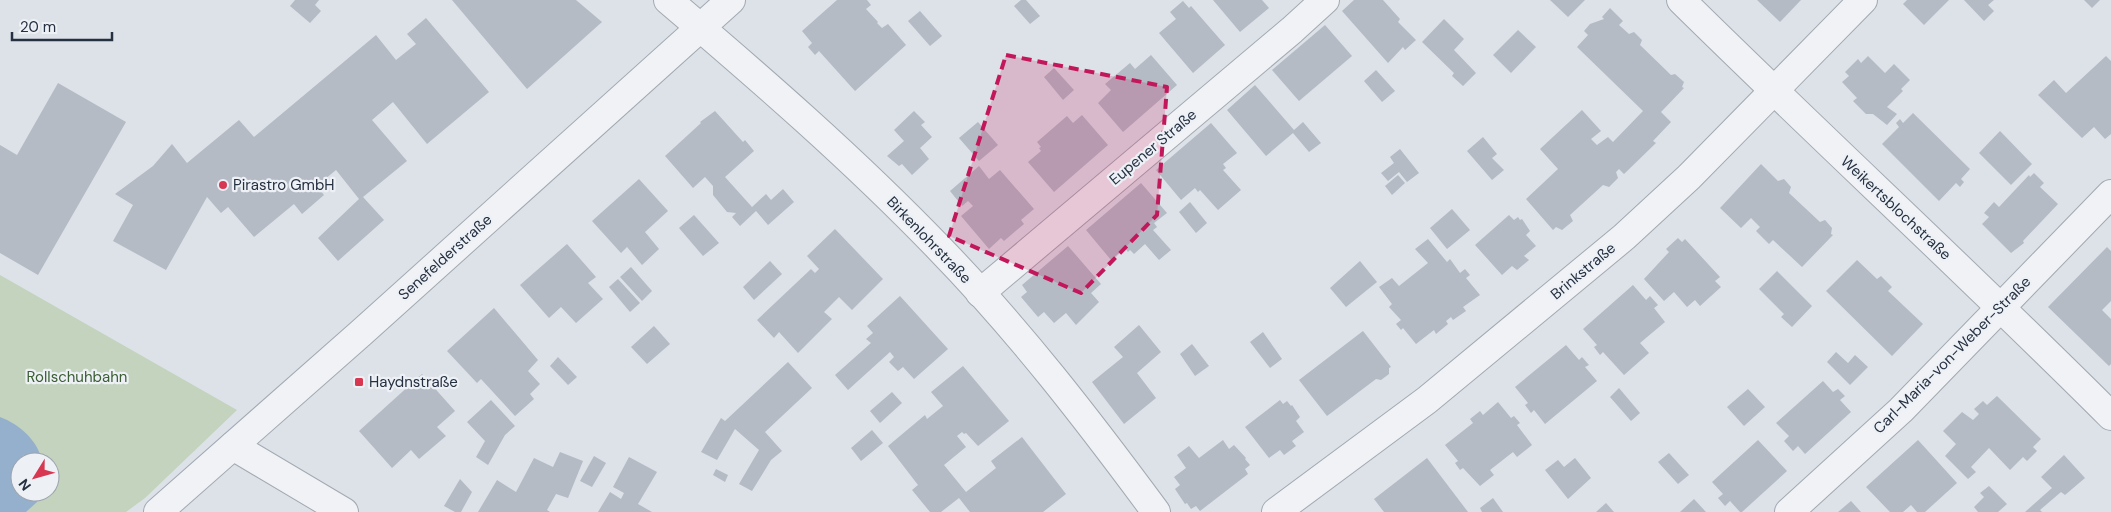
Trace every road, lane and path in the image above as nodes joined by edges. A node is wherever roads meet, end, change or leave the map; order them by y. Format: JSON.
{"nodes":[{"id":1,"x":668,"y":0,"type":"edge"},
{"id":2,"x":732,"y":0,"type":"edge"},
{"id":3,"x":1325,"y":0,"type":"edge"},
{"id":4,"x":1680,"y":0,"type":"edge"},
{"id":5,"x":1862,"y":0,"type":"edge"},
{"id":6,"x":701,"y":27,"type":"junction"},
{"id":7,"x":1772,"y":91,"type":"junction"},
{"id":8,"x":2111,"y":194,"type":"edge"},
{"id":9,"x":980,"y":293,"type":"junction"},
{"id":10,"x":2001,"y":306,"type":"junction"},
{"id":11,"x":2111,"y":416,"type":"edge"},
{"id":12,"x":233,"y":446,"type":"junction"},
{"id":13,"x":158,"y":512,"type":"edge"},
{"id":14,"x":344,"y":512,"type":"edge"},
{"id":15,"x":1156,"y":512,"type":"edge"},
{"id":16,"x":1276,"y":512,"type":"edge"},
{"id":17,"x":1789,"y":512,"type":"edge"}],
"edges":[{"from":1,"to":6,"type":"street","name":"Birkenlohrstraße"},
{"from":2,"to":6,"type":"street","name":"Senefelderstraße"},
{"from":3,"to":9,"type":"street","name":"Eupener Straße"},
{"from":4,"to":7,"type":"street","name":"Weikertsblochstraße"},
{"from":5,"to":7,"type":"street","name":"Brinkstraße"},
{"from":6,"to":9,"type":"street","name":"Birkenlohrstraße"},
{"from":6,"to":12,"type":"street","name":"Senefelderstraße"},
{"from":7,"to":10,"type":"street","name":"Weikertsblochstraße"},
{"from":7,"to":16,"type":"street","name":"Brinkstraße"},
{"from":8,"to":10,"type":"street","name":"Carl-Maria-von-Weber-Straße"},
{"from":9,"to":15,"type":"street","name":"Birkenlohrstraße"},
{"from":10,"to":11,"type":"street","name":"Weikertsblochstraße"},
{"from":10,"to":17,"type":"street","name":"Carl-Maria-von-Weber-Straße"},
{"from":12,"to":13,"type":"street","name":"Senefelderstraße"},
{"from":12,"to":14,"type":"street"}]}
